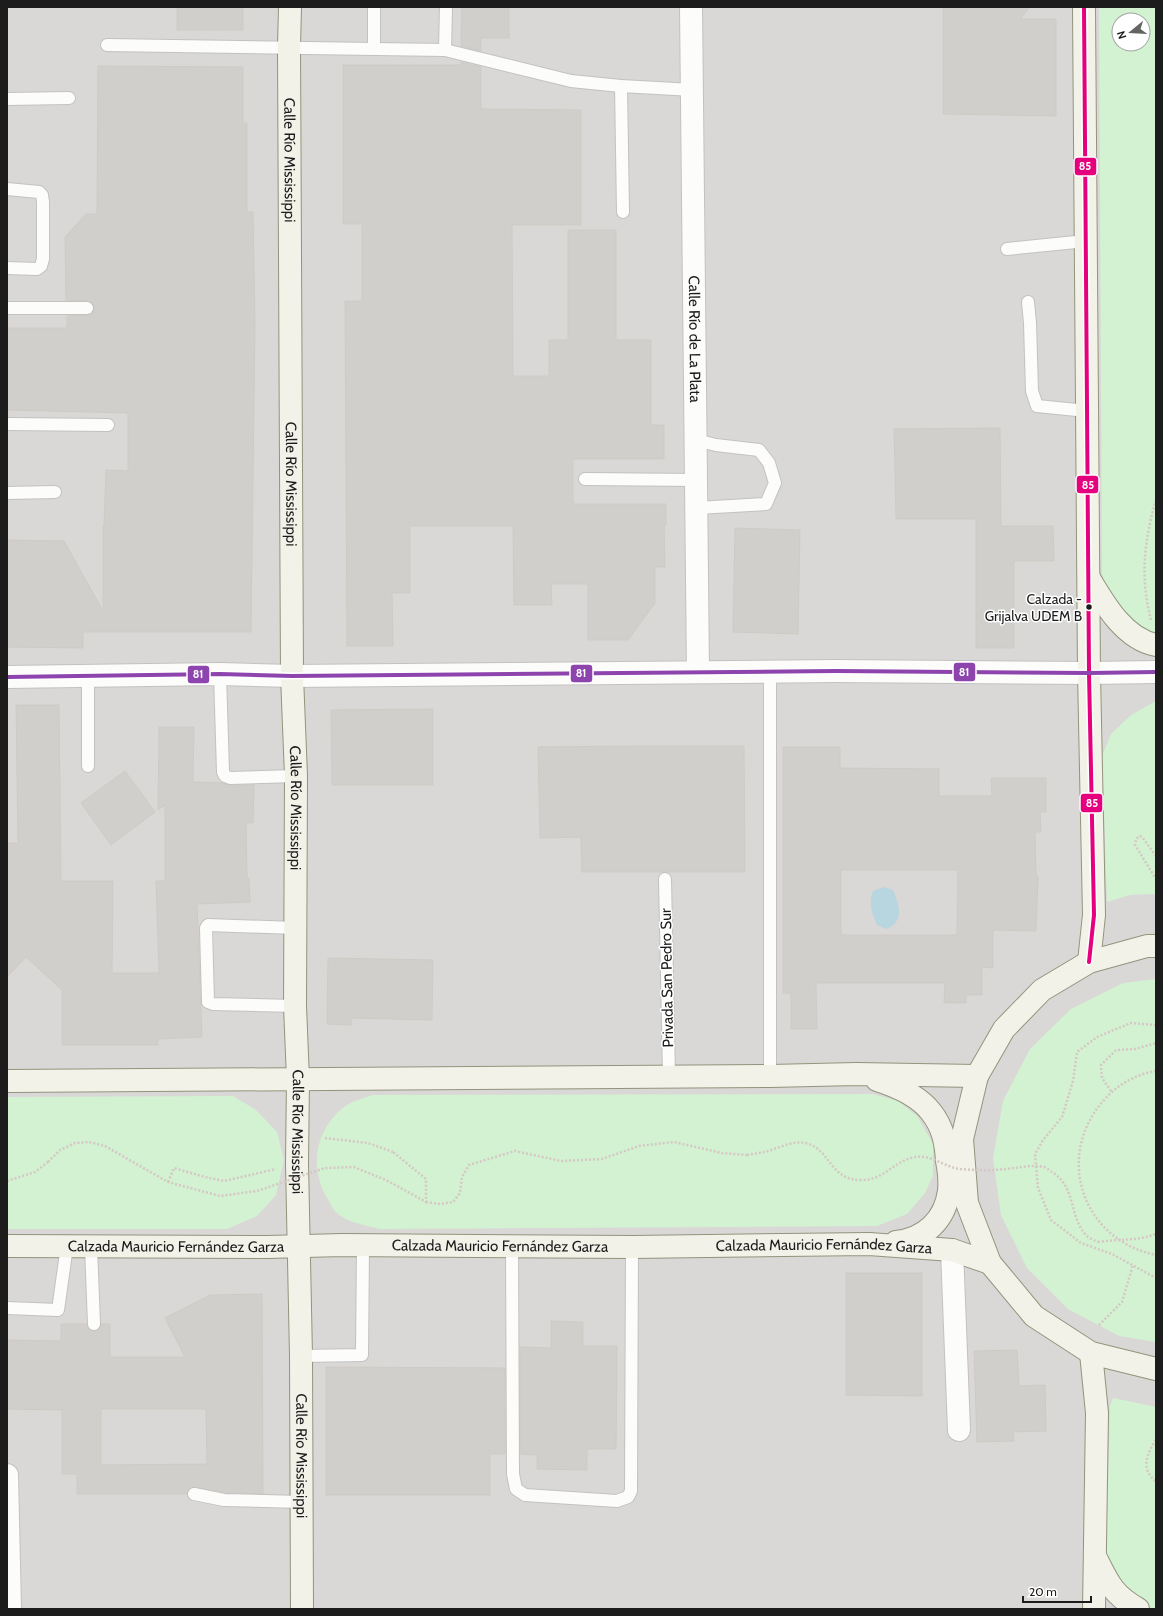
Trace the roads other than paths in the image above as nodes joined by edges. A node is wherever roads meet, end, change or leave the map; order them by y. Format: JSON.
{"nodes":[{"id":1,"x":290,"y":7,"type":"edge"},
{"id":2,"x":374,"y":7,"type":"edge"},
{"id":3,"x":446,"y":7,"type":"edge"},
{"id":4,"x":691,"y":7,"type":"edge"},
{"id":5,"x":1084,"y":7,"type":"edge"},
{"id":6,"x":107,"y":45,"type":"dead end"},
{"id":7,"x":288,"y":47,"type":"junction"},
{"id":8,"x":374,"y":49,"type":"junction"},
{"id":9,"x":445,"y":50,"type":"junction"},
{"id":10,"x":622,"y":86,"type":"junction"},
{"id":11,"x":693,"y":90,"type":"junction"},
{"id":12,"x":69,"y":98,"type":"dead end"},
{"id":13,"x":7,"y":99,"type":"edge"},
{"id":14,"x":7,"y":189,"type":"edge"},
{"id":15,"x":623,"y":212,"type":"dead end"},
{"id":16,"x":1086,"y":241,"type":"junction"},
{"id":17,"x":1007,"y":249,"type":"dead end"},
{"id":18,"x":7,"y":268,"type":"edge"},
{"id":19,"x":1028,"y":302,"type":"dead end"},
{"id":20,"x":7,"y":308,"type":"edge"},
{"id":21,"x":87,"y":308,"type":"dead end"},
{"id":22,"x":1087,"y":411,"type":"junction"},
{"id":23,"x":7,"y":424,"type":"edge"},
{"id":24,"x":108,"y":425,"type":"dead end"},
{"id":25,"x":696,"y":440,"type":"junction"},
{"id":26,"x":585,"y":479,"type":"dead end"},
{"id":27,"x":696,"y":480,"type":"junction"},
{"id":28,"x":55,"y":492,"type":"dead end"},
{"id":29,"x":7,"y":493,"type":"edge"},
{"id":30,"x":697,"y":508,"type":"junction"},
{"id":31,"x":1088,"y":576,"type":"junction"},
{"id":32,"x":1156,"y":645,"type":"edge"},
{"id":33,"x":698,"y":672,"type":"junction"},
{"id":34,"x":770,"y":672,"type":"junction"},
{"id":35,"x":1156,"y":672,"type":"edge"},
{"id":36,"x":1089,"y":673,"type":"junction"},
{"id":37,"x":220,"y":674,"type":"junction"},
{"id":38,"x":88,"y":676,"type":"junction"},
{"id":39,"x":292,"y":676,"type":"junction"},
{"id":40,"x":7,"y":677,"type":"edge"},
{"id":41,"x":88,"y":766,"type":"dead end"},
{"id":42,"x":296,"y":776,"type":"junction"},
{"id":43,"x":665,"y":880,"type":"dead end"},
{"id":44,"x":295,"y":928,"type":"junction"},
{"id":45,"x":1156,"y":946,"type":"edge"},
{"id":46,"x":1089,"y":962,"type":"junction"},
{"id":47,"x":295,"y":1006,"type":"junction"},
{"id":48,"x":856,"y":1074,"type":"junction"},
{"id":49,"x":669,"y":1076,"type":"junction"},
{"id":50,"x":770,"y":1076,"type":"junction"},
{"id":51,"x":977,"y":1076,"type":"junction"},
{"id":52,"x":298,"y":1079,"type":"junction"},
{"id":53,"x":7,"y":1080,"type":"edge"},
{"id":54,"x":869,"y":1244,"type":"junction"},
{"id":55,"x":7,"y":1246,"type":"edge"},
{"id":56,"x":67,"y":1246,"type":"junction"},
{"id":57,"x":91,"y":1246,"type":"junction"},
{"id":58,"x":299,"y":1246,"type":"junction"},
{"id":59,"x":363,"y":1246,"type":"junction"},
{"id":60,"x":512,"y":1246,"type":"junction"},
{"id":61,"x":632,"y":1247,"type":"junction"},
{"id":62,"x":952,"y":1250,"type":"junction"},
{"id":63,"x":990,"y":1263,"type":"junction"},
{"id":64,"x":7,"y":1308,"type":"edge"},
{"id":65,"x":94,"y":1324,"type":"dead end"},
{"id":66,"x":1091,"y":1353,"type":"junction"},
{"id":67,"x":301,"y":1356,"type":"junction"},
{"id":68,"x":1156,"y":1369,"type":"edge"},
{"id":69,"x":959,"y":1430,"type":"dead end"},
{"id":70,"x":7,"y":1475,"type":"edge"},
{"id":71,"x":194,"y":1494,"type":"dead end"},
{"id":72,"x":301,"y":1502,"type":"junction"},
{"id":73,"x":1094,"y":1553,"type":"junction"},
{"id":74,"x":10,"y":1609,"type":"edge"},
{"id":75,"x":302,"y":1609,"type":"edge"},
{"id":76,"x":1094,"y":1609,"type":"edge"},
{"id":77,"x":1138,"y":1609,"type":"edge"}],
"edges":[{"from":1,"to":7,"type":"main road","name":"Calle Río Mississippi"},
{"from":2,"to":8,"type":"lane"},
{"from":3,"to":9,"type":"lane"},
{"from":4,"to":11,"type":"street","name":"Calle Río de La Plata"},
{"from":5,"to":16,"type":"main road"},
{"from":6,"to":7,"type":"lane"},
{"from":7,"to":8,"type":"lane"},
{"from":7,"to":39,"type":"main road","name":"Calle Río Mississippi"},
{"from":8,"to":9,"type":"lane"},
{"from":9,"to":10,"type":"lane"},
{"from":10,"to":11,"type":"lane"},
{"from":10,"to":15,"type":"lane"},
{"from":11,"to":25,"type":"street","name":"Calle Río de La Plata"},
{"from":12,"to":13,"type":"lane"},
{"from":14,"to":18,"type":"lane"},
{"from":16,"to":17,"type":"lane"},
{"from":16,"to":22,"type":"main road"},
{"from":19,"to":22,"type":"lane"},
{"from":20,"to":21,"type":"lane"},
{"from":22,"to":31,"type":"main road"},
{"from":23,"to":24,"type":"lane"},
{"from":25,"to":27,"type":"street","name":"Calle Río de La Plata"},
{"from":25,"to":30,"type":"lane"},
{"from":26,"to":27,"type":"lane"},
{"from":27,"to":30,"type":"street","name":"Calle Río de La Plata"},
{"from":28,"to":29,"type":"lane"},
{"from":30,"to":33,"type":"street","name":"Calle Río de La Plata"},
{"from":31,"to":32,"type":"main road"},
{"from":31,"to":36,"type":"main road"},
{"from":33,"to":34,"type":"street"},
{"from":33,"to":39,"type":"street"},
{"from":34,"to":36,"type":"street"},
{"from":34,"to":50,"type":"lane"},
{"from":35,"to":36,"type":"street"},
{"from":36,"to":46,"type":"main road"},
{"from":37,"to":38,"type":"street"},
{"from":37,"to":39,"type":"street"},
{"from":37,"to":42,"type":"lane"},
{"from":38,"to":40,"type":"street"},
{"from":38,"to":41,"type":"lane"},
{"from":39,"to":42,"type":"main road","name":"Calle Río Mississippi"},
{"from":42,"to":44,"type":"main road","name":"Calle Río Mississippi"},
{"from":43,"to":49,"type":"lane","name":"Privada San Pedro Sur"},
{"from":44,"to":47,"type":"main road","name":"Calle Río Mississippi"},
{"from":44,"to":47,"type":"lane"},
{"from":45,"to":46,"type":"main road"},
{"from":46,"to":51,"type":"main road"},
{"from":47,"to":52,"type":"main road","name":"Calle Río Mississippi"},
{"from":48,"to":50,"type":"main road"},
{"from":48,"to":51,"type":"main road"},
{"from":48,"to":54,"type":"main road"},
{"from":49,"to":50,"type":"main road"},
{"from":49,"to":52,"type":"main road"},
{"from":51,"to":63,"type":"main road"},
{"from":52,"to":53,"type":"main road"},
{"from":52,"to":58,"type":"main road","name":"Calle Río Mississippi"},
{"from":54,"to":61,"type":"main road","name":"Calzada Mauricio Fernández Garza"},
{"from":54,"to":62,"type":"main road","name":"Calzada Mauricio Fernández Garza"},
{"from":55,"to":56,"type":"main road","name":"Calzada Mauricio Fernández Garza"},
{"from":56,"to":57,"type":"main road","name":"Calzada Mauricio Fernández Garza"},
{"from":56,"to":64,"type":"lane"},
{"from":57,"to":58,"type":"main road","name":"Calzada Mauricio Fernández Garza"},
{"from":57,"to":65,"type":"lane"},
{"from":58,"to":59,"type":"main road","name":"Calzada Mauricio Fernández Garza"},
{"from":58,"to":67,"type":"main road","name":"Calle Río Mississippi"},
{"from":59,"to":60,"type":"main road","name":"Calzada Mauricio Fernández Garza"},
{"from":59,"to":67,"type":"lane"},
{"from":60,"to":61,"type":"main road","name":"Calzada Mauricio Fernández Garza"},
{"from":60,"to":61,"type":"lane"},
{"from":62,"to":63,"type":"main road","name":"Calzada Mauricio Fernández Garza"},
{"from":62,"to":69,"type":"street"},
{"from":63,"to":66,"type":"main road"},
{"from":66,"to":68,"type":"main road"},
{"from":66,"to":73,"type":"main road"},
{"from":67,"to":72,"type":"main road","name":"Calle Río Mississippi"},
{"from":70,"to":74,"type":"street"},
{"from":71,"to":72,"type":"lane"},
{"from":72,"to":75,"type":"main road","name":"Calle Río Mississippi"},
{"from":73,"to":76,"type":"main road"},
{"from":73,"to":77,"type":"main road"}]}
